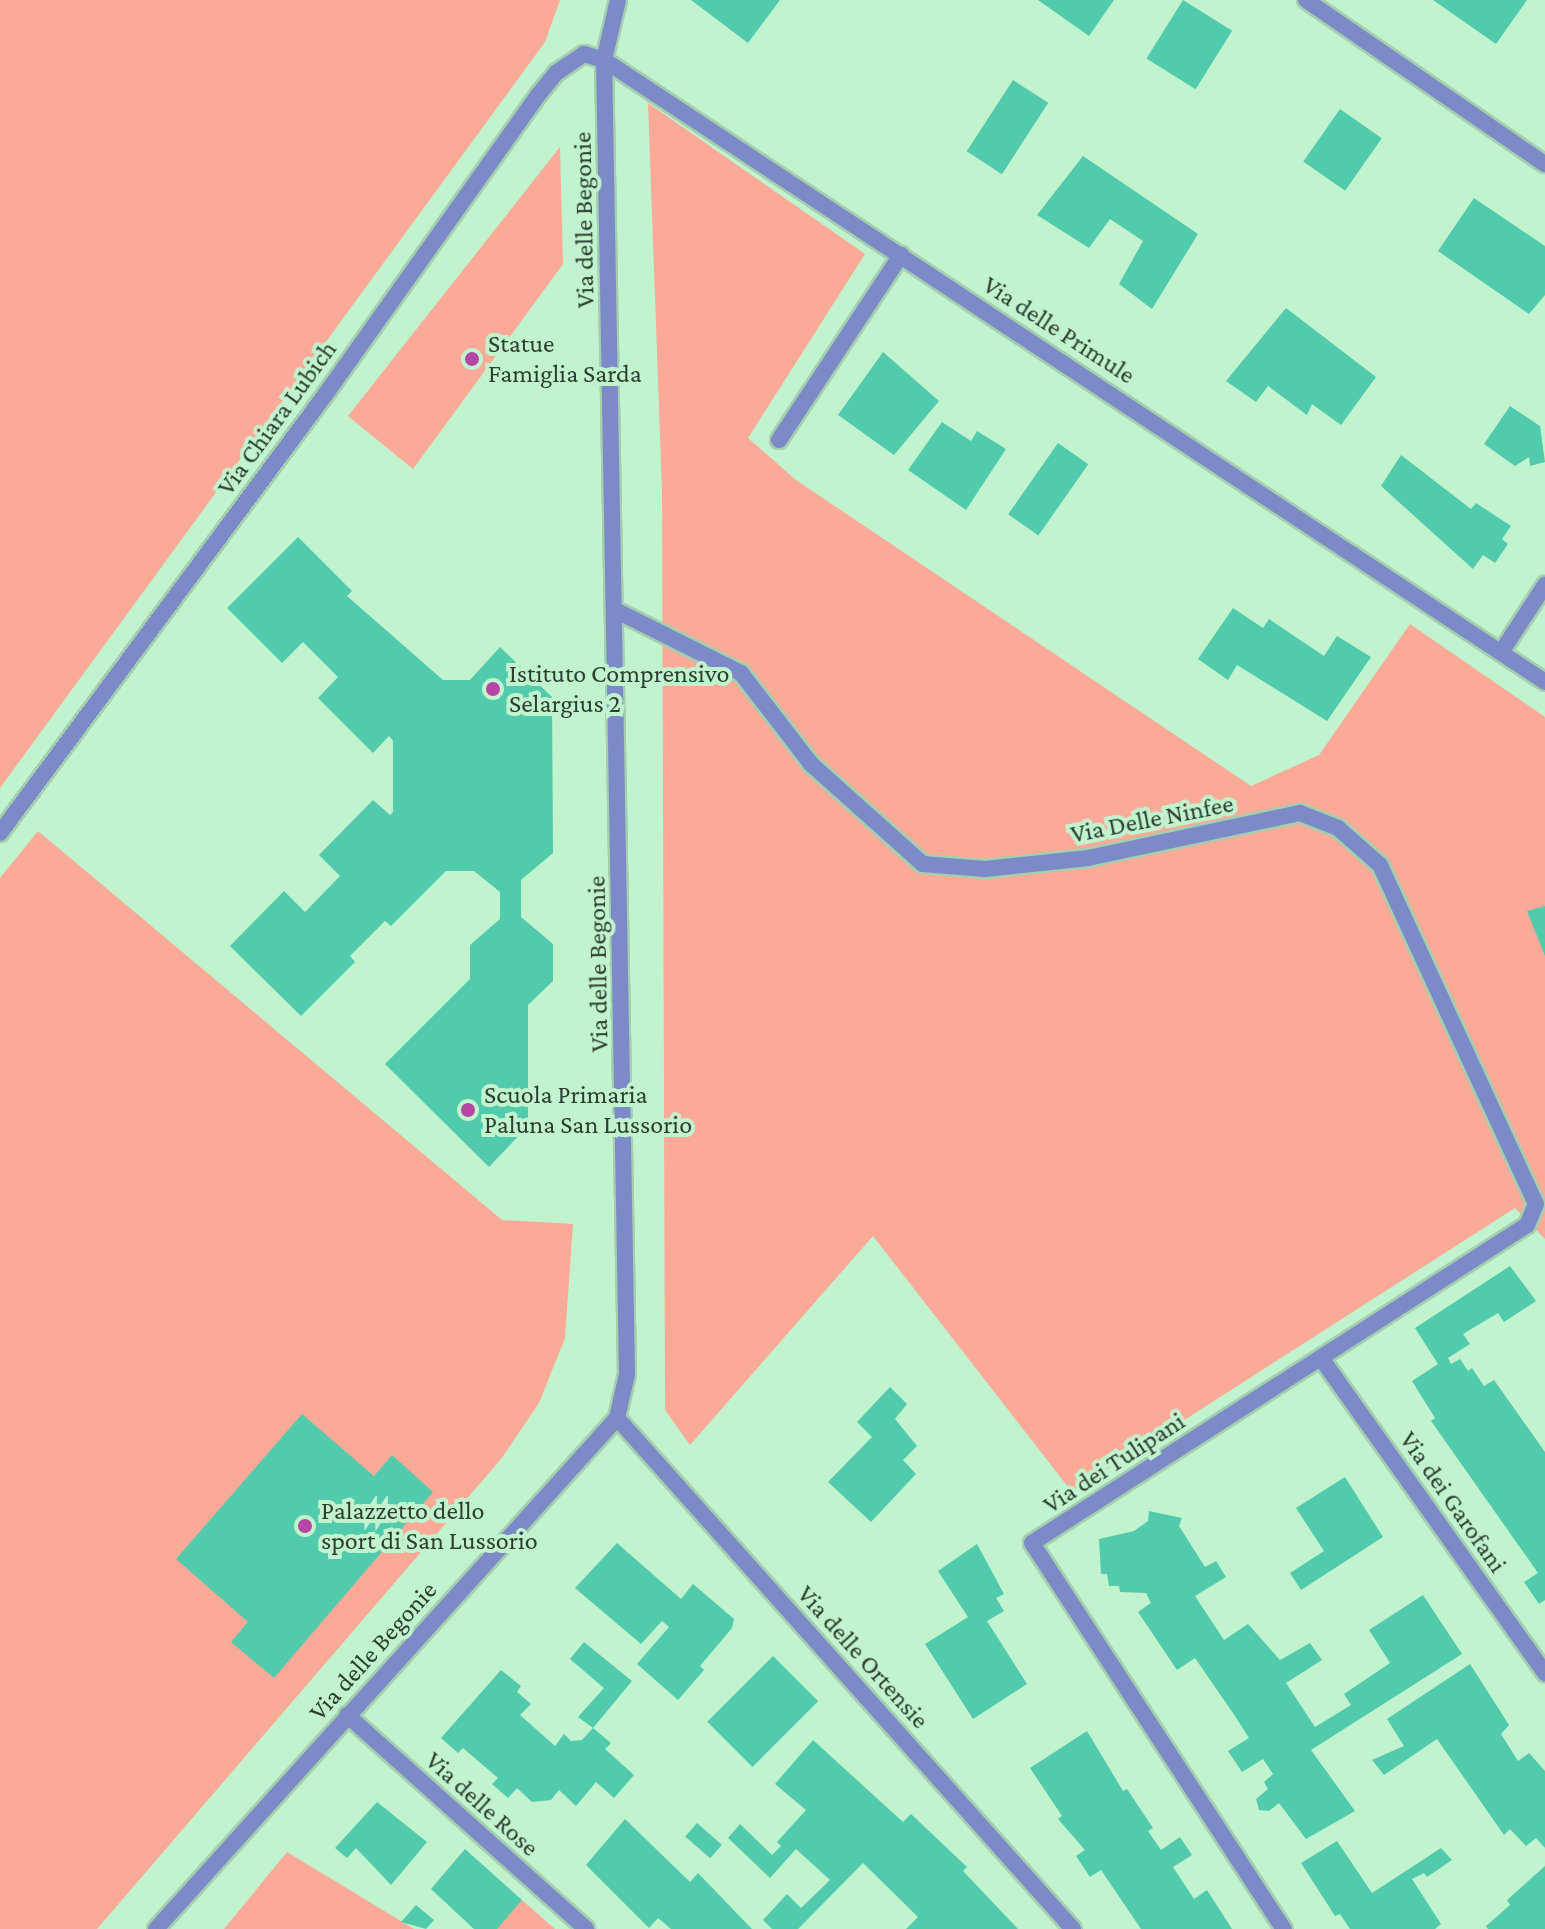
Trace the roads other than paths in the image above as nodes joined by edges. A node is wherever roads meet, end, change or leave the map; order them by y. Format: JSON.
{"nodes":[{"id":1,"x":618,"y":0,"type":"edge"},
{"id":2,"x":1306,"y":0,"type":"edge"},
{"id":3,"x":604,"y":60,"type":"junction"},
{"id":4,"x":1545,"y":164,"type":"edge"},
{"id":5,"x":901,"y":255,"type":"junction"},
{"id":6,"x":779,"y":440,"type":"dead end"},
{"id":7,"x":1545,"y":585,"type":"edge"},
{"id":8,"x":617,"y":611,"type":"junction"},
{"id":9,"x":1502,"y":651,"type":"junction"},
{"id":10,"x":1545,"y":682,"type":"edge"},
{"id":11,"x":0,"y":833,"type":"edge"},
{"id":12,"x":1541,"y":1209,"type":"edge"},
{"id":13,"x":1527,"y":1225,"type":"joint"},
{"id":14,"x":1321,"y":1358,"type":"junction"},
{"id":15,"x":617,"y":1418,"type":"junction"},
{"id":16,"x":1545,"y":1673,"type":"edge"},
{"id":17,"x":347,"y":1715,"type":"junction"},
{"id":18,"x":156,"y":1929,"type":"edge"},
{"id":19,"x":586,"y":1929,"type":"edge"},
{"id":20,"x":1073,"y":1929,"type":"edge"},
{"id":21,"x":1284,"y":1929,"type":"edge"}],
"edges":[{"from":1,"to":3,"type":"street","name":"Via delle Begonie"},
{"from":2,"to":4,"type":"street"},
{"from":3,"to":5,"type":"street","name":"Via delle Primule"},
{"from":3,"to":8,"type":"street","name":"Via delle Begonie"},
{"from":3,"to":11,"type":"street","name":"Via Chiara Lubich"},
{"from":5,"to":6,"type":"street"},
{"from":5,"to":9,"type":"street","name":"Via delle Primule"},
{"from":7,"to":9,"type":"street"},
{"from":8,"to":12,"type":"street","name":"Via Delle Ninfee"},
{"from":8,"to":15,"type":"street","name":"Via delle Begonie"},
{"from":9,"to":10,"type":"street","name":"Via delle Primule"},
{"from":12,"to":13,"type":"street","name":"Via Delle Ninfee"},
{"from":13,"to":14,"type":"street","name":"Via dei Tulipani"},
{"from":14,"to":16,"type":"street","name":"Via dei Garofani"},
{"from":14,"to":21,"type":"street","name":"Via dei Tulipani"},
{"from":15,"to":17,"type":"street","name":"Via delle Begonie"},
{"from":15,"to":20,"type":"street","name":"Via delle Ortensie"},
{"from":17,"to":18,"type":"street","name":"Via delle Begonie"},
{"from":17,"to":19,"type":"street","name":"Via delle Rose"}]}
